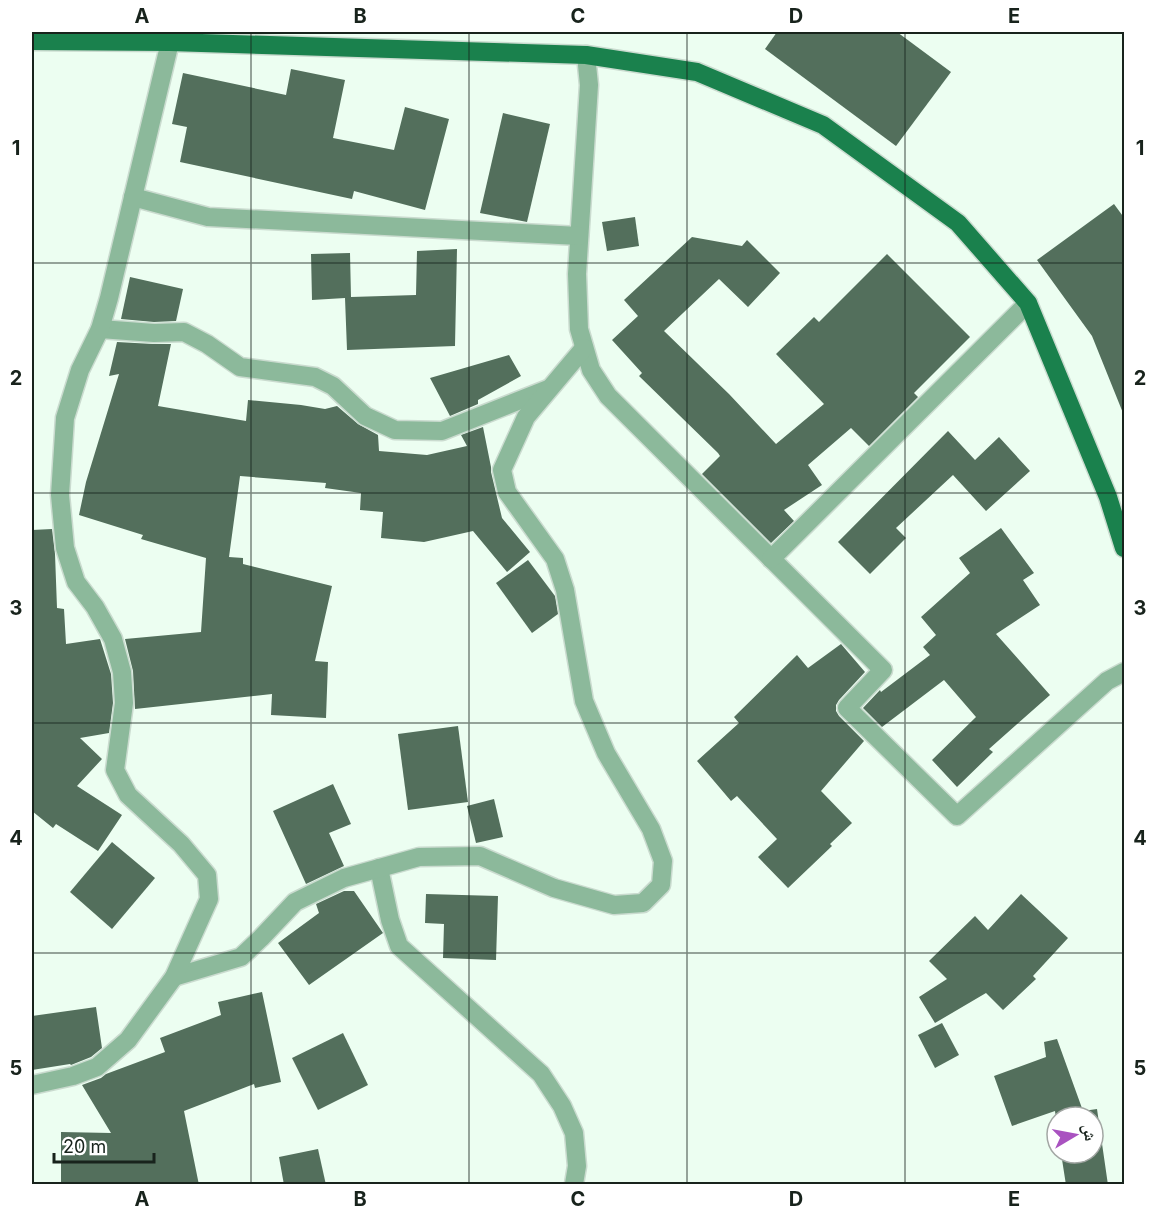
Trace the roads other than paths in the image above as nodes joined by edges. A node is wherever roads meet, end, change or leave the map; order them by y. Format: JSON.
{"nodes":[{"id":1,"x":32,"y":40,"type":"edge"},
{"id":2,"x":170,"y":42,"type":"junction"},
{"id":3,"x":586,"y":55,"type":"junction"},
{"id":4,"x":133,"y":197,"type":"junction"},
{"id":5,"x":579,"y":236,"type":"junction"},
{"id":6,"x":1028,"y":303,"type":"junction"},
{"id":7,"x":100,"y":329,"type":"junction"},
{"id":8,"x":585,"y":348,"type":"junction"},
{"id":9,"x":551,"y":388,"type":"junction"},
{"id":10,"x":1125,"y":548,"type":"edge"},
{"id":11,"x":771,"y":559,"type":"junction"},
{"id":12,"x":1125,"y":672,"type":"edge"},
{"id":13,"x":380,"y":868,"type":"junction"},
{"id":14,"x":174,"y":977,"type":"junction"},
{"id":15,"x":32,"y":1085,"type":"edge"},
{"id":16,"x":574,"y":1185,"type":"edge"}],
"edges":[{"from":1,"to":2,"type":"main road"},
{"from":2,"to":3,"type":"main road"},
{"from":2,"to":4,"type":"street"},
{"from":3,"to":5,"type":"street"},
{"from":3,"to":6,"type":"main road"},
{"from":4,"to":5,"type":"street"},
{"from":4,"to":7,"type":"street"},
{"from":5,"to":8,"type":"street"},
{"from":6,"to":10,"type":"main road"},
{"from":6,"to":11,"type":"street"},
{"from":7,"to":9,"type":"street"},
{"from":7,"to":14,"type":"street"},
{"from":8,"to":9,"type":"street"},
{"from":8,"to":11,"type":"street"},
{"from":9,"to":13,"type":"street"},
{"from":11,"to":12,"type":"street"},
{"from":13,"to":14,"type":"street"},
{"from":13,"to":16,"type":"street"},
{"from":14,"to":15,"type":"street"}]}
